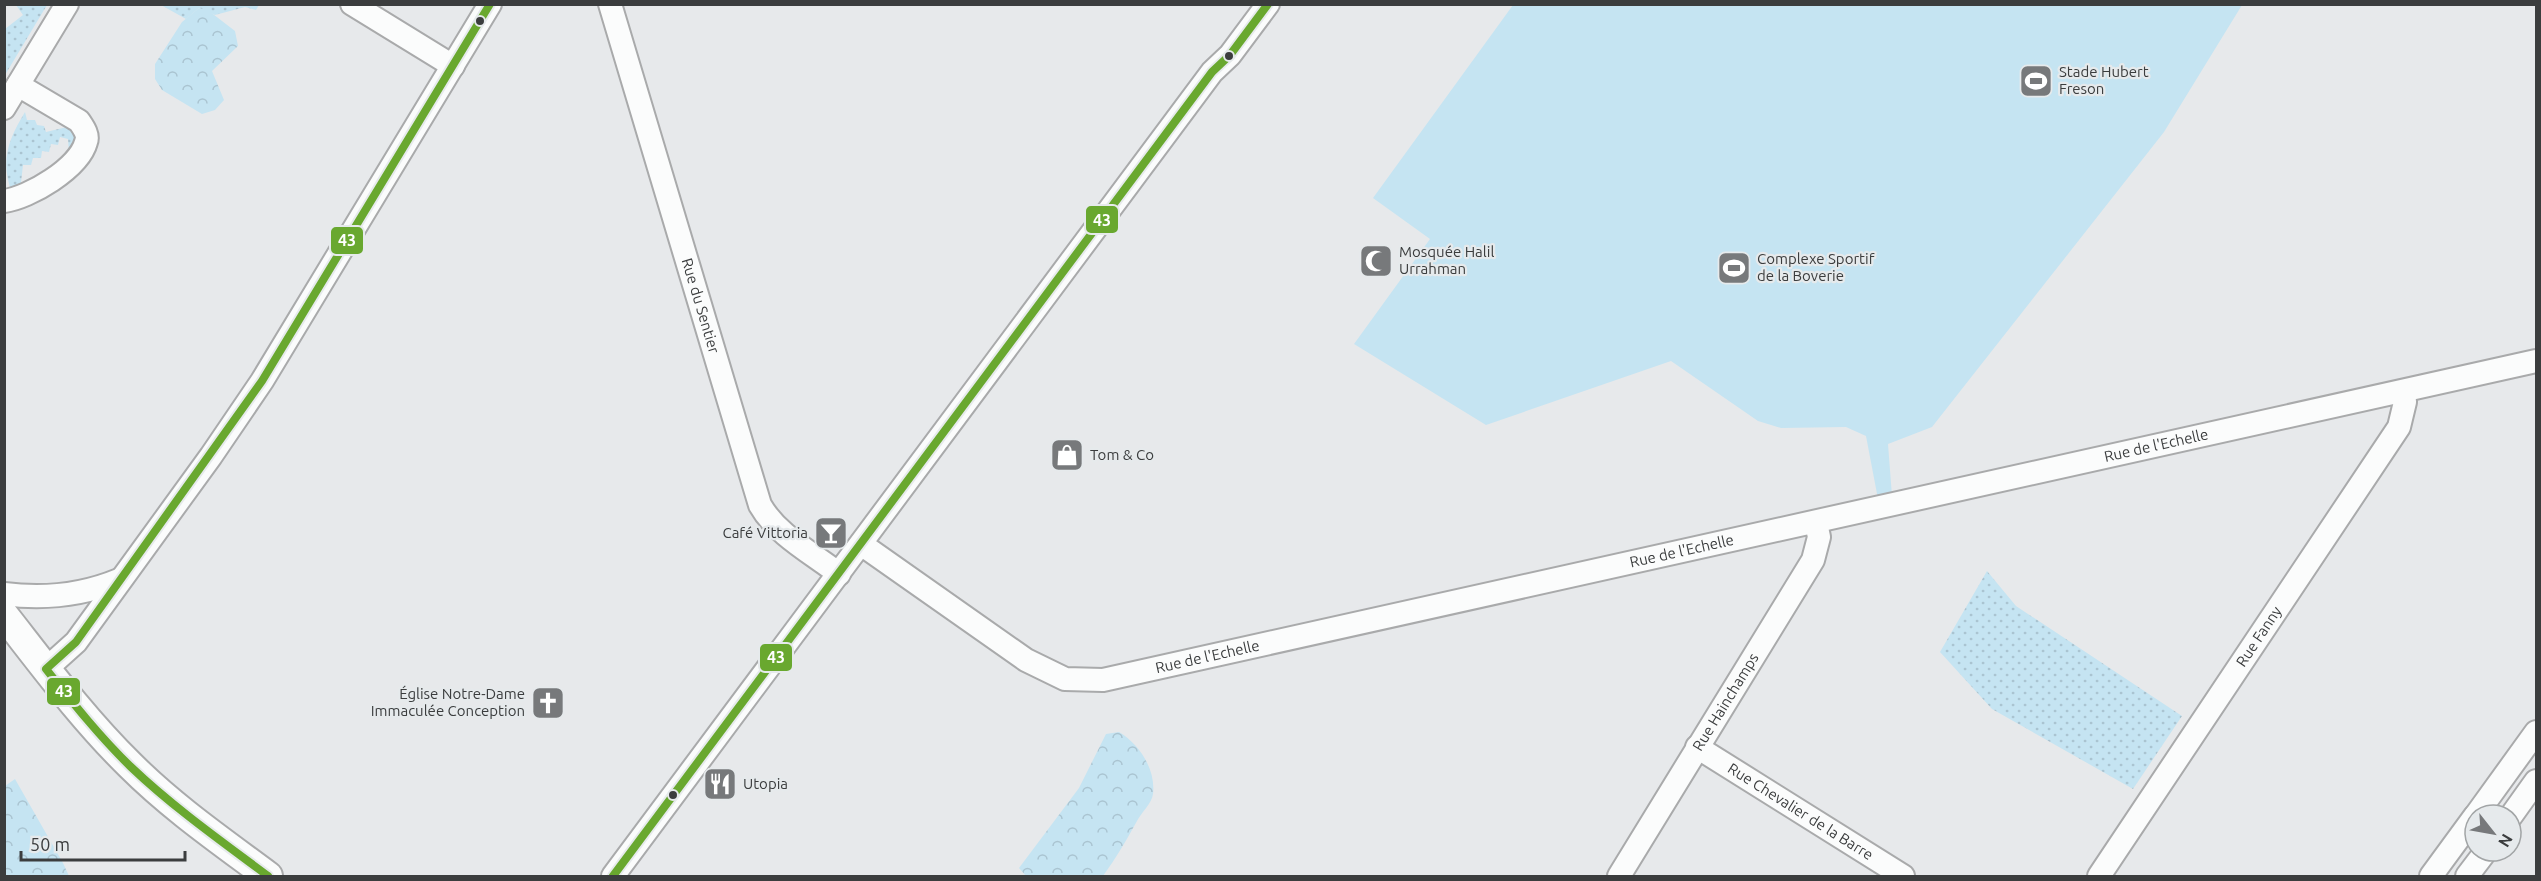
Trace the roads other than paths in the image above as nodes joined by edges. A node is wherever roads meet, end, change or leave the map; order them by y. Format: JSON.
{"nodes":[{"id":1,"x":67,"y":4,"type":"edge"},
{"id":2,"x":352,"y":4,"type":"edge"},
{"id":3,"x":490,"y":4,"type":"edge"},
{"id":4,"x":610,"y":4,"type":"edge"},
{"id":5,"x":1268,"y":4,"type":"edge"},
{"id":6,"x":453,"y":66,"type":"junction"},
{"id":7,"x":18,"y":85,"type":"junction"},
{"id":8,"x":4,"y":108,"type":"edge"},
{"id":9,"x":4,"y":201,"type":"edge"},
{"id":10,"x":2536,"y":361,"type":"edge"},
{"id":11,"x":2404,"y":391,"type":"junction"},
{"id":12,"x":1816,"y":522,"type":"junction"},
{"id":13,"x":861,"y":544,"type":"junction"},
{"id":14,"x":839,"y":574,"type":"junction"},
{"id":15,"x":119,"y":580,"type":"junction"},
{"id":16,"x":4,"y":594,"type":"edge"},
{"id":17,"x":4,"y":615,"type":"edge"},
{"id":18,"x":46,"y":669,"type":"junction"},
{"id":19,"x":2536,"y":732,"type":"edge"},
{"id":20,"x":1698,"y":747,"type":"junction"},
{"id":21,"x":2536,"y":781,"type":"edge"},
{"id":22,"x":2485,"y":803,"type":"edge"},
{"id":23,"x":2520,"y":803,"type":"edge"},
{"id":24,"x":2463,"y":833,"type":"edge"},
{"id":25,"x":2477,"y":863,"type":"edge"},
{"id":26,"x":268,"y":876,"type":"edge"},
{"id":27,"x":613,"y":876,"type":"edge"},
{"id":28,"x":1619,"y":876,"type":"edge"},
{"id":29,"x":1904,"y":876,"type":"edge"},
{"id":30,"x":2099,"y":876,"type":"edge"},
{"id":31,"x":2431,"y":876,"type":"edge"},
{"id":32,"x":2467,"y":876,"type":"edge"}],
"edges":[{"from":1,"to":7,"type":"street"},
{"from":2,"to":6,"type":"street"},
{"from":3,"to":6,"type":"street"},
{"from":4,"to":14,"type":"street","name":"Rue du Sentier"},
{"from":5,"to":13,"type":"street"},
{"from":6,"to":15,"type":"street"},
{"from":7,"to":8,"type":"street"},
{"from":7,"to":9,"type":"street"},
{"from":10,"to":11,"type":"street","name":"Rue de l'Echelle"},
{"from":11,"to":12,"type":"street","name":"Rue de l'Echelle"},
{"from":11,"to":30,"type":"street","name":"Rue Fanny"},
{"from":12,"to":13,"type":"street","name":"Rue de l'Echelle"},
{"from":12,"to":20,"type":"street","name":"Rue Hainchamps"},
{"from":13,"to":14,"type":"street"},
{"from":14,"to":27,"type":"street"},
{"from":15,"to":16,"type":"street"},
{"from":15,"to":18,"type":"street"},
{"from":17,"to":18,"type":"main road"},
{"from":18,"to":26,"type":"main road"},
{"from":19,"to":22,"type":"street"},
{"from":20,"to":28,"type":"street","name":"Rue Hainchamps"},
{"from":20,"to":29,"type":"street","name":"Rue Chevalier de la Barre"},
{"from":21,"to":23,"type":"street"},
{"from":24,"to":31,"type":"street"},
{"from":25,"to":32,"type":"street"}]}
